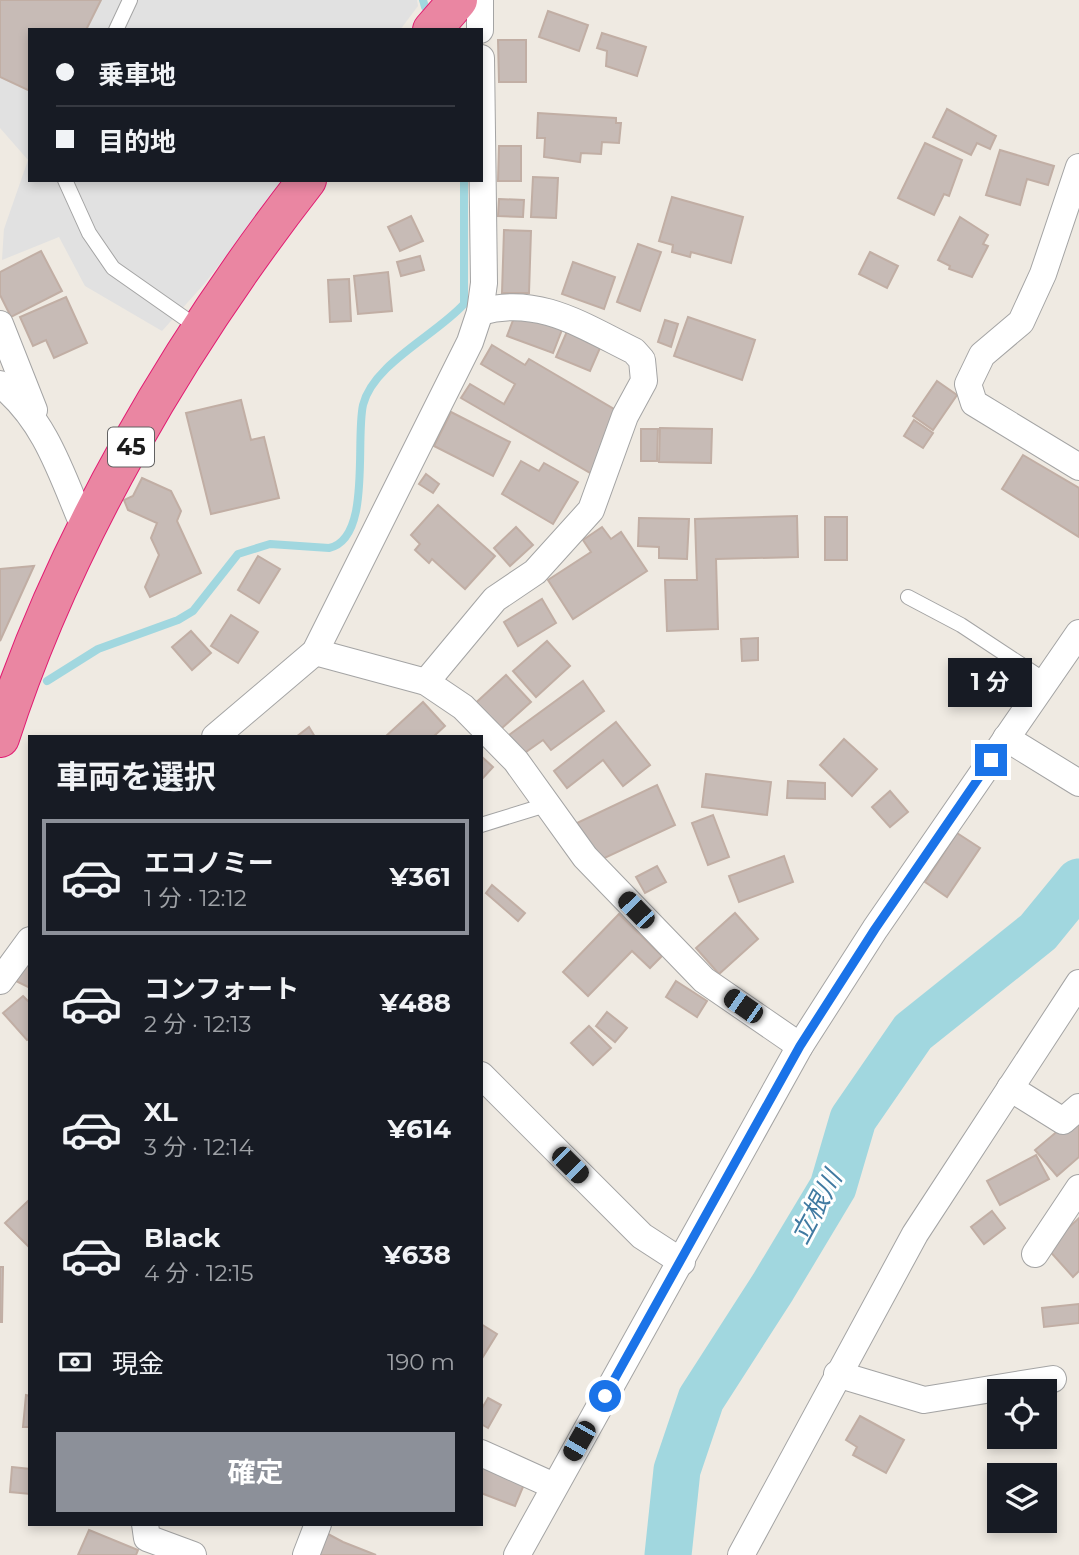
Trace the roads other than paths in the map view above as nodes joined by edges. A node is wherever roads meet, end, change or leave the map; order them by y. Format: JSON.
{"nodes":[{"id":1,"x":130,"y":0,"type":"edge"},
{"id":2,"x":458,"y":0,"type":"edge"},
{"id":3,"x":480,"y":0,"type":"edge"},
{"id":4,"x":117,"y":28,"type":"edge"},
{"id":5,"x":434,"y":28,"type":"edge"},
{"id":6,"x":480,"y":28,"type":"edge"},
{"id":7,"x":1079,"y":167,"type":"edge"},
{"id":8,"x":66,"y":182,"type":"edge"},
{"id":9,"x":306,"y":182,"type":"edge"},
{"id":10,"x":483,"y":182,"type":"edge"},
{"id":11,"x":480,"y":312,"type":"junction"},
{"id":12,"x":0,"y":324,"type":"edge"},
{"id":13,"x":201,"y":330,"type":"junction"},
{"id":14,"x":0,"y":384,"type":"edge"},
{"id":15,"x":40,"y":425,"type":"junction"},
{"id":16,"x":1079,"y":467,"type":"edge"},
{"id":17,"x":86,"y":532,"type":"junction"},
{"id":18,"x":908,"y":597,"type":"dead end"},
{"id":19,"x":1079,"y":633,"type":"edge"},
{"id":20,"x":316,"y":652,"type":"junction"},
{"id":21,"x":1046,"y":681,"type":"junction"},
{"id":22,"x":426,"y":682,"type":"junction"},
{"id":23,"x":217,"y":735,"type":"edge"},
{"id":24,"x":0,"y":738,"type":"edge"},
{"id":25,"x":1006,"y":738,"type":"junction"},
{"id":26,"x":1079,"y":783,"type":"edge"},
{"id":27,"x":549,"y":804,"type":"junction"},
{"id":28,"x":483,"y":824,"type":"edge"},
{"id":29,"x":28,"y":943,"type":"edge"},
{"id":30,"x":0,"y":981,"type":"edge"},
{"id":31,"x":1079,"y":983,"type":"edge"},
{"id":32,"x":800,"y":1046,"type":"junction"},
{"id":33,"x":483,"y":1077,"type":"edge"},
{"id":34,"x":1010,"y":1088,"type":"junction"},
{"id":35,"x":1079,"y":1107,"type":"edge"},
{"id":36,"x":1079,"y":1188,"type":"edge"},
{"id":37,"x":1035,"y":1254,"type":"dead end"},
{"id":38,"x":681,"y":1262,"type":"junction"},
{"id":39,"x":837,"y":1374,"type":"junction"},
{"id":40,"x":987,"y":1390,"type":"edge"},
{"id":41,"x":483,"y":1454,"type":"edge"},
{"id":42,"x":554,"y":1486,"type":"junction"},
{"id":43,"x":145,"y":1526,"type":"edge"},
{"id":44,"x":317,"y":1526,"type":"edge"},
{"id":45,"x":193,"y":1555,"type":"edge"},
{"id":46,"x":306,"y":1555,"type":"edge"},
{"id":47,"x":517,"y":1555,"type":"edge"},
{"id":48,"x":741,"y":1555,"type":"edge"}],
"edges":[{"from":1,"to":4,"type":"lane"},
{"from":2,"to":5,"type":"highway"},
{"from":3,"to":6,"type":"street"},
{"from":7,"to":16,"type":"street"},
{"from":8,"to":13,"type":"lane"},
{"from":9,"to":13,"type":"highway","number":"45"},
{"from":10,"to":11,"type":"street"},
{"from":11,"to":20,"type":"street"},
{"from":11,"to":22,"type":"street"},
{"from":12,"to":15,"type":"street"},
{"from":13,"to":17,"type":"highway","number":"45"},
{"from":14,"to":15,"type":"street"},
{"from":15,"to":17,"type":"street"},
{"from":17,"to":24,"type":"highway","number":"45"},
{"from":18,"to":21,"type":"lane"},
{"from":19,"to":21,"type":"street"},
{"from":20,"to":22,"type":"street"},
{"from":20,"to":23,"type":"street"},
{"from":21,"to":25,"type":"street"},
{"from":22,"to":27,"type":"street"},
{"from":25,"to":26,"type":"street"},
{"from":25,"to":32,"type":"street"},
{"from":27,"to":28,"type":"lane"},
{"from":27,"to":32,"type":"street"},
{"from":29,"to":30,"type":"street"},
{"from":31,"to":34,"type":"street"},
{"from":32,"to":38,"type":"street"},
{"from":33,"to":38,"type":"street"},
{"from":34,"to":35,"type":"street"},
{"from":34,"to":39,"type":"street"},
{"from":36,"to":37,"type":"street"},
{"from":38,"to":42,"type":"street"},
{"from":39,"to":40,"type":"street"},
{"from":39,"to":48,"type":"street"},
{"from":41,"to":42,"type":"street"},
{"from":42,"to":47,"type":"street"},
{"from":43,"to":45,"type":"street"},
{"from":44,"to":46,"type":"street"}]}
